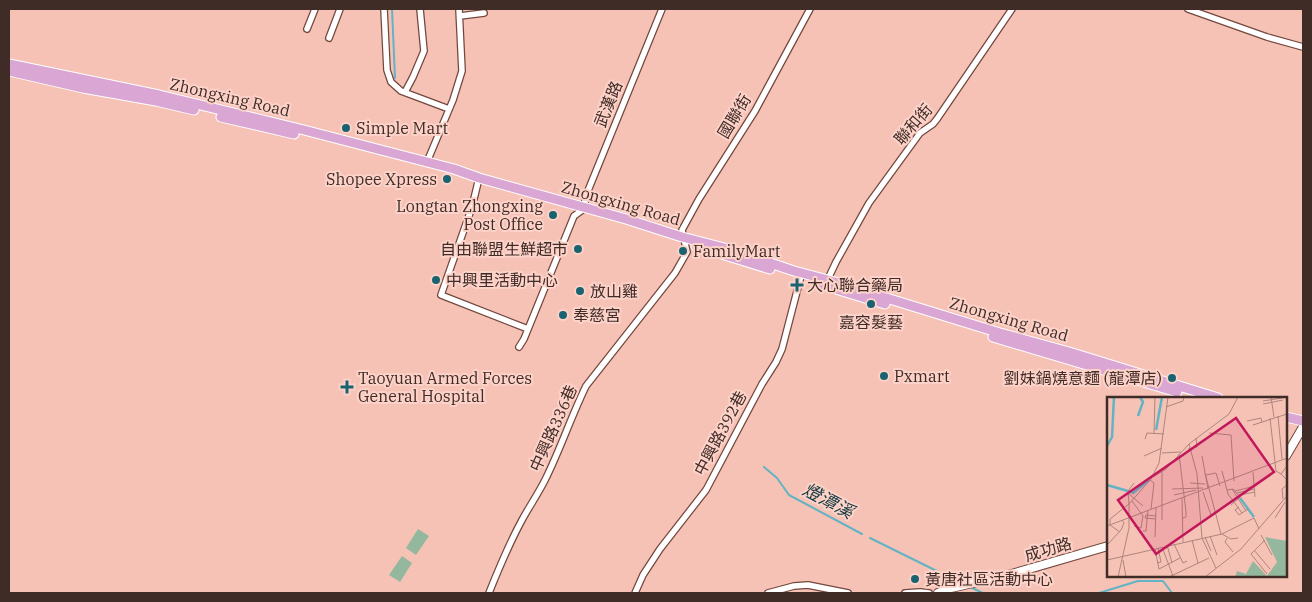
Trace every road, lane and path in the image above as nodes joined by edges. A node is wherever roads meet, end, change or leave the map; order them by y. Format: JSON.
{"nodes":[{"id":1,"x":315,"y":9,"type":"edge"},
{"id":2,"x":340,"y":9,"type":"edge"},
{"id":3,"x":384,"y":9,"type":"edge"},
{"id":4,"x":420,"y":9,"type":"edge"},
{"id":5,"x":459,"y":9,"type":"edge"},
{"id":6,"x":662,"y":9,"type":"edge"},
{"id":7,"x":810,"y":9,"type":"edge"},
{"id":8,"x":1012,"y":9,"type":"edge"},
{"id":9,"x":1188,"y":9,"type":"edge"},
{"id":10,"x":484,"y":13,"type":"dead end"},
{"id":11,"x":460,"y":16,"type":"junction"},
{"id":12,"x":307,"y":29,"type":"dead end"},
{"id":13,"x":329,"y":38,"type":"dead end"},
{"id":14,"x":1303,"y":47,"type":"edge"},
{"id":15,"x":9,"y":64,"type":"edge"},
{"id":16,"x":9,"y":71,"type":"edge"},
{"id":17,"x":405,"y":92,"type":"junction"},
{"id":18,"x":449,"y":109,"type":"junction"},
{"id":19,"x":427,"y":162,"type":"junction"},
{"id":20,"x":479,"y":180,"type":"junction"},
{"id":21,"x":582,"y":210,"type":"junction"},
{"id":22,"x":683,"y":240,"type":"junction"},
{"id":23,"x":801,"y":275,"type":"junction"},
{"id":24,"x":827,"y":283,"type":"junction"},
{"id":25,"x":528,"y":329,"type":"junction"},
{"id":26,"x":519,"y":347,"type":"dead end"},
{"id":27,"x":1195,"y":397,"type":"edge"},
{"id":28,"x":1215,"y":397,"type":"edge"},
{"id":29,"x":1287,"y":417,"type":"edge"},
{"id":30,"x":1303,"y":421,"type":"edge"},
{"id":31,"x":1287,"y":422,"type":"edge"},
{"id":32,"x":1303,"y":427,"type":"edge"},
{"id":33,"x":1287,"y":454,"type":"edge"},
{"id":34,"x":1107,"y":546,"type":"edge"},
{"id":35,"x":489,"y":593,"type":"edge"},
{"id":36,"x":635,"y":593,"type":"edge"},
{"id":37,"x":768,"y":593,"type":"edge"},
{"id":38,"x":848,"y":593,"type":"edge"},
{"id":39,"x":905,"y":593,"type":"edge"},
{"id":40,"x":929,"y":593,"type":"edge"},
{"id":41,"x":938,"y":593,"type":"edge"}],
"edges":[{"from":1,"to":12,"type":"street"},
{"from":2,"to":13,"type":"street"},
{"from":3,"to":17,"type":"street"},
{"from":4,"to":17,"type":"street"},
{"from":5,"to":11,"type":"street"},
{"from":6,"to":21,"type":"street","name":"武漢路"},
{"from":7,"to":22,"type":"street","name":"國聯街"},
{"from":8,"to":24,"type":"street","name":"聯和街"},
{"from":9,"to":14,"type":"street"},
{"from":10,"to":11,"type":"street"},
{"from":11,"to":18,"type":"street"},
{"from":15,"to":19,"type":"main road","name":"Zhongxing Road"},
{"from":16,"to":20,"type":"main road","name":"Zhongxing Road"},
{"from":17,"to":18,"type":"street"},
{"from":18,"to":19,"type":"street"},
{"from":19,"to":20,"type":"main road","name":"Zhongxing Road"},
{"from":20,"to":21,"type":"main road","name":"Zhongxing Road"},
{"from":20,"to":25,"type":"street"},
{"from":21,"to":22,"type":"main road","name":"Zhongxing Road"},
{"from":21,"to":25,"type":"street","name":"武漢路"},
{"from":22,"to":23,"type":"main road","name":"Zhongxing Road"},
{"from":22,"to":35,"type":"street","name":"中興路336巷"},
{"from":23,"to":24,"type":"main road","name":"Zhongxing Road"},
{"from":23,"to":36,"type":"street","name":"中興路392巷"},
{"from":24,"to":27,"type":"main road","name":"Zhongxing Road"},
{"from":24,"to":28,"type":"main road","name":"Zhongxing Road"},
{"from":25,"to":26,"type":"street","name":"武漢路"},
{"from":29,"to":30,"type":"main road"},
{"from":31,"to":32,"type":"main road"},
{"from":32,"to":33,"type":"street"},
{"from":34,"to":41,"type":"street","name":"成功路"},
{"from":37,"to":38,"type":"street"},
{"from":39,"to":40,"type":"street"}]}
